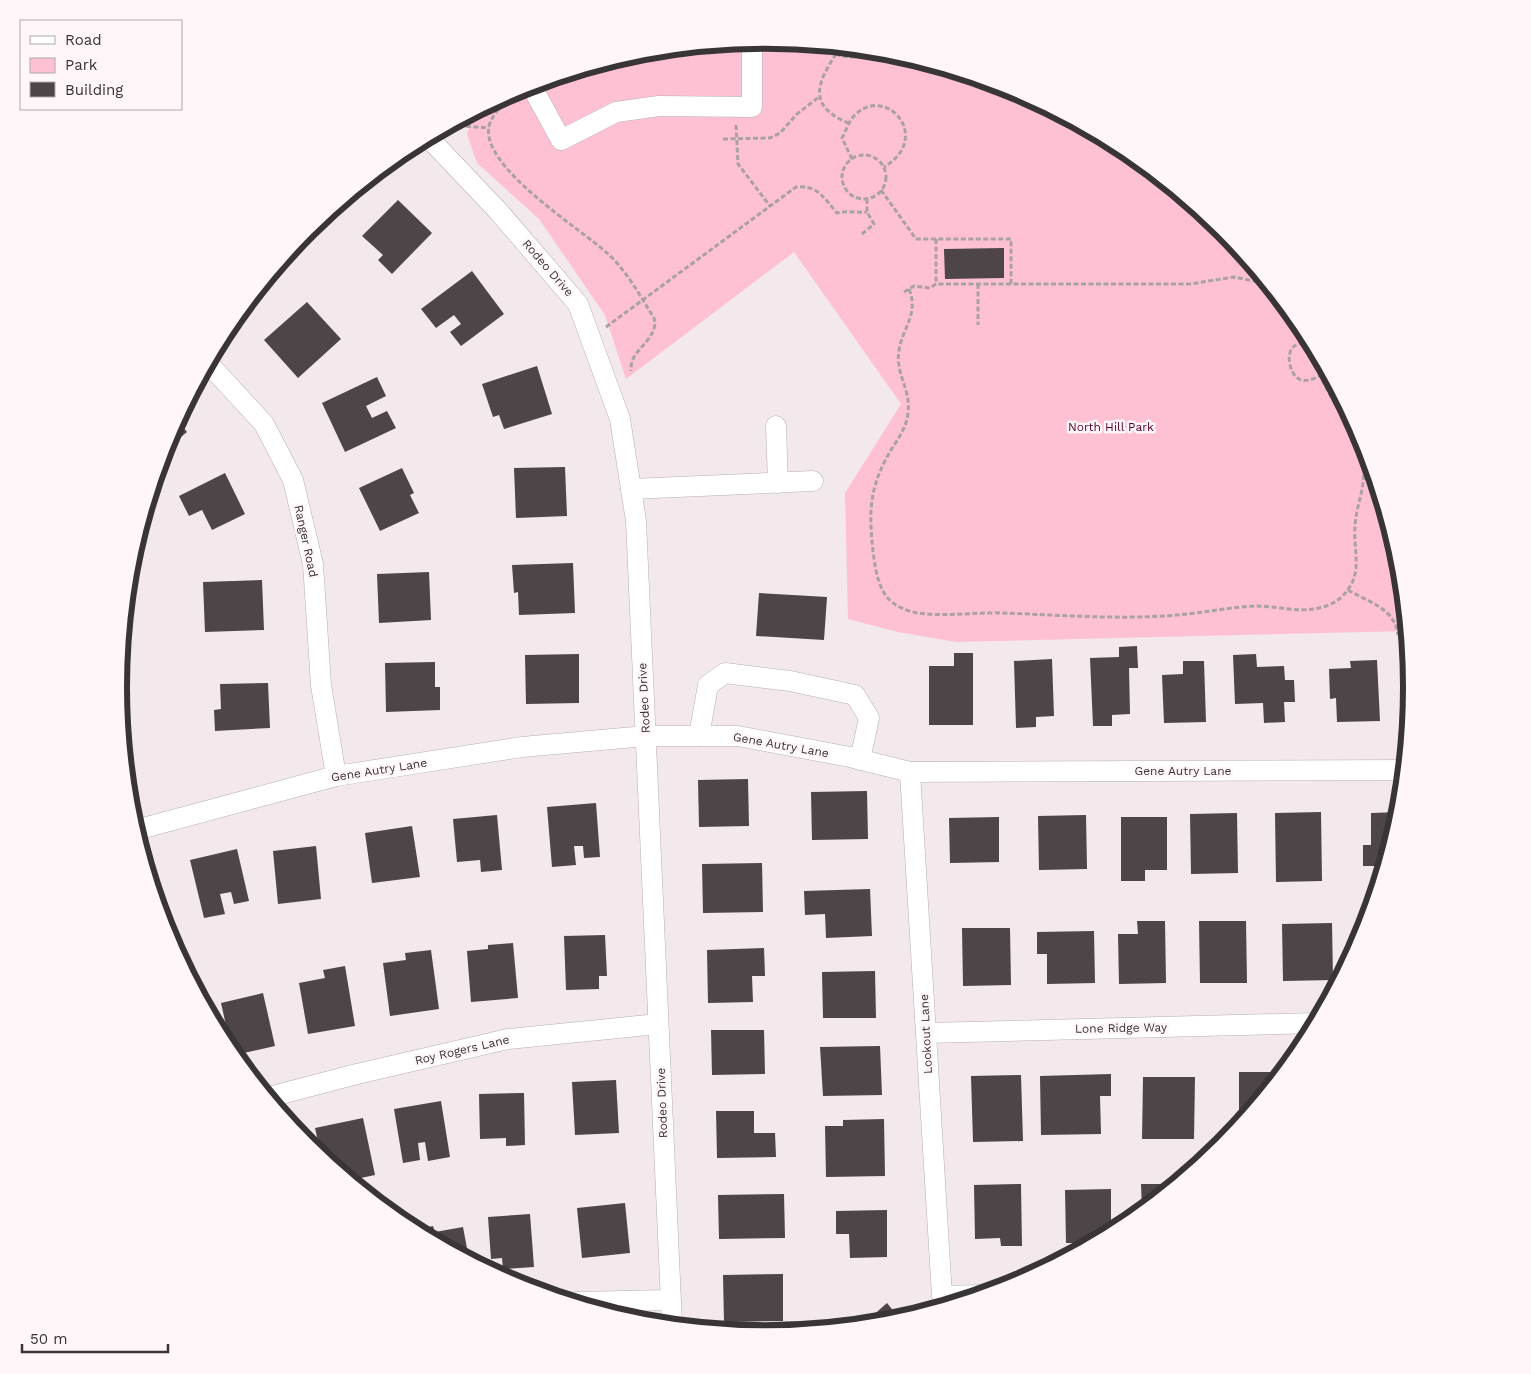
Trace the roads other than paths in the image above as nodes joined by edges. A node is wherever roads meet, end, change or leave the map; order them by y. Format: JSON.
{"nodes":[{"id":1,"x":752,"y":49,"type":"edge"},
{"id":2,"x":528,"y":94,"type":"edge"},
{"id":3,"x":432,"y":143,"type":"edge"},
{"id":4,"x":213,"y":369,"type":"edge"},
{"id":5,"x":776,"y":426,"type":"dead end"},
{"id":6,"x":813,"y":481,"type":"dead end"},
{"id":7,"x":778,"y":483,"type":"junction"},
{"id":8,"x":631,"y":489,"type":"junction"},
{"id":9,"x":646,"y":736,"type":"junction"},
{"id":10,"x":699,"y":736,"type":"junction"},
{"id":11,"x":860,"y":760,"type":"junction"},
{"id":12,"x":1398,"y":770,"type":"edge"},
{"id":13,"x":910,"y":772,"type":"junction"},
{"id":14,"x":336,"y":776,"type":"junction"},
{"id":15,"x":144,"y":828,"type":"edge"},
{"id":16,"x":1308,"y":1022,"type":"edge"},
{"id":17,"x":658,"y":1024,"type":"junction"},
{"id":18,"x":926,"y":1032,"type":"junction"},
{"id":19,"x":275,"y":1095,"type":"edge"},
{"id":20,"x":957,"y":1296,"type":"edge"},
{"id":21,"x":670,"y":1300,"type":"junction"},
{"id":22,"x":593,"y":1302,"type":"edge"},
{"id":23,"x":671,"y":1318,"type":"edge"}],
"edges":[{"from":1,"to":2,"type":"street"},
{"from":3,"to":8,"type":"street","name":"Rodeo Drive"},
{"from":4,"to":14,"type":"street","name":"Ranger Road"},
{"from":5,"to":7,"type":"street"},
{"from":6,"to":7,"type":"street"},
{"from":7,"to":8,"type":"street"},
{"from":8,"to":9,"type":"street","name":"Rodeo Drive"},
{"from":9,"to":10,"type":"street","name":"Gene Autry Lane"},
{"from":9,"to":14,"type":"street","name":"Gene Autry Lane"},
{"from":9,"to":17,"type":"street","name":"Rodeo Drive"},
{"from":10,"to":11,"type":"street","name":"Gene Autry Lane"},
{"from":10,"to":11,"type":"street"},
{"from":11,"to":13,"type":"street","name":"Gene Autry Lane"},
{"from":12,"to":13,"type":"street","name":"Gene Autry Lane"},
{"from":13,"to":18,"type":"street","name":"Lookout Lane"},
{"from":14,"to":15,"type":"street","name":"Gene Autry Lane"},
{"from":16,"to":18,"type":"street","name":"Lone Ridge Way"},
{"from":17,"to":19,"type":"street","name":"Roy Rogers Lane"},
{"from":17,"to":21,"type":"street","name":"Rodeo Drive"},
{"from":18,"to":20,"type":"street","name":"Lookout Lane"},
{"from":21,"to":22,"type":"street"},
{"from":21,"to":23,"type":"street","name":"Rodeo Drive"}]}
